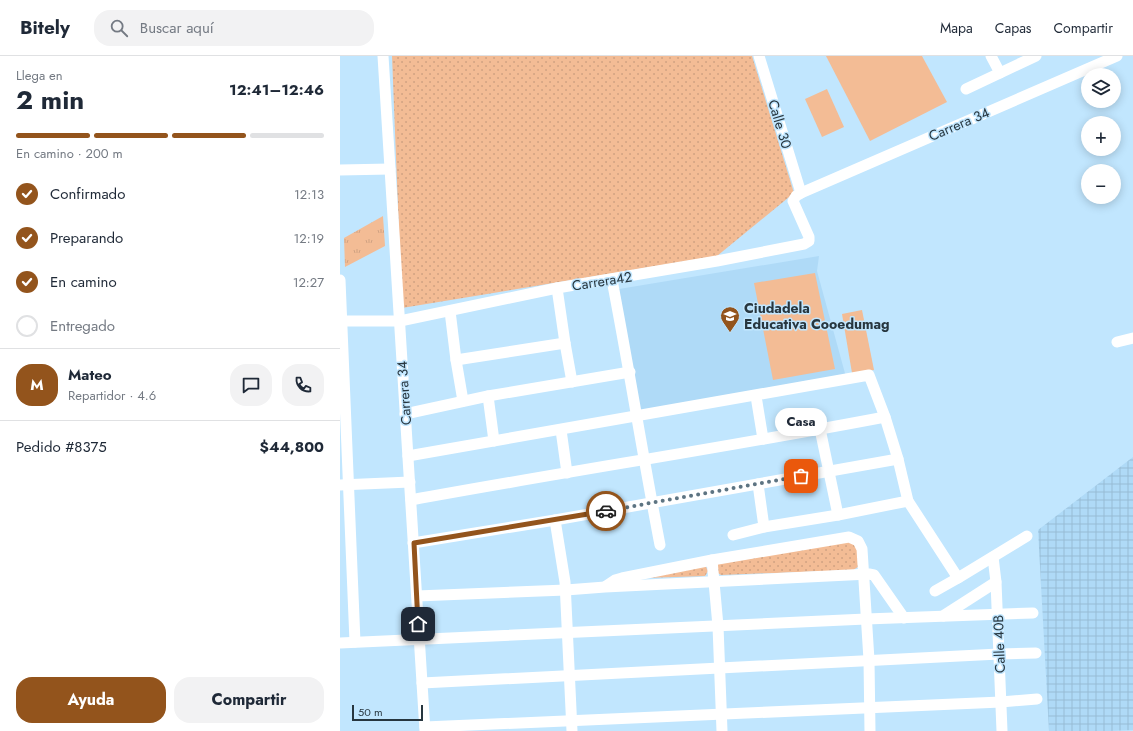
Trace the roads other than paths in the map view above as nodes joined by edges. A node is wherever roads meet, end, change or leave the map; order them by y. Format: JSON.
{"nodes":[{"id":1,"x":383,"y":56,"type":"edge"},
{"id":2,"x":759,"y":56,"type":"edge"},
{"id":3,"x":992,"y":56,"type":"edge"},
{"id":4,"x":1036,"y":56,"type":"edge"},
{"id":5,"x":1117,"y":56,"type":"edge"},
{"id":6,"x":1000,"y":73,"type":"junction"},
{"id":7,"x":966,"y":89,"type":"dead end"},
{"id":8,"x":390,"y":169,"type":"junction"},
{"id":9,"x":340,"y":170,"type":"edge"},
{"id":10,"x":801,"y":193,"type":"junction"},
{"id":11,"x":340,"y":280,"type":"edge"},
{"id":12,"x":612,"y":280,"type":"junction"},
{"id":13,"x":557,"y":288,"type":"junction"},
{"id":14,"x":450,"y":311,"type":"junction"},
{"id":15,"x":341,"y":321,"type":"edge"},
{"id":16,"x":400,"y":321,"type":"junction"},
{"id":17,"x":1133,"y":338,"type":"edge"},
{"id":18,"x":1117,"y":342,"type":"dead end"},
{"id":19,"x":565,"y":343,"type":"junction"},
{"id":20,"x":456,"y":360,"type":"junction"},
{"id":21,"x":630,"y":372,"type":"junction"},
{"id":22,"x":572,"y":382,"type":"junction"},
{"id":23,"x":488,"y":396,"type":"junction"},
{"id":24,"x":756,"y":396,"type":"junction"},
{"id":25,"x":463,"y":401,"type":"junction"},
{"id":26,"x":405,"y":414,"type":"junction"},
{"id":27,"x":637,"y":417,"type":"junction"},
{"id":28,"x":885,"y":417,"type":"junction"},
{"id":29,"x":820,"y":429,"type":"junction"},
{"id":30,"x":561,"y":430,"type":"junction"},
{"id":31,"x":762,"y":439,"type":"junction"},
{"id":32,"x":494,"y":441,"type":"junction"},
{"id":33,"x":408,"y":456,"type":"junction"},
{"id":34,"x":644,"y":459,"type":"junction"},
{"id":35,"x":898,"y":459,"type":"junction"},
{"id":36,"x":829,"y":471,"type":"junction"},
{"id":37,"x":567,"y":473,"type":"junction"},
{"id":38,"x":410,"y":482,"type":"junction"},
{"id":39,"x":344,"y":484,"type":"edge"},
{"id":40,"x":758,"y":484,"type":"junction"},
{"id":41,"x":411,"y":500,"type":"junction"},
{"id":42,"x":908,"y":501,"type":"junction"},
{"id":43,"x":652,"y":503,"type":"junction"},
{"id":44,"x":838,"y":515,"type":"junction"},
{"id":45,"x":555,"y":520,"type":"junction"},
{"id":46,"x":764,"y":527,"type":"junction"},
{"id":47,"x":733,"y":535,"type":"dead end"},
{"id":48,"x":1027,"y":536,"type":"dead end"},
{"id":49,"x":414,"y":543,"type":"junction"},
{"id":50,"x":660,"y":545,"type":"dead end"},
{"id":51,"x":993,"y":557,"type":"junction"},
{"id":52,"x":712,"y":560,"type":"junction"},
{"id":53,"x":864,"y":574,"type":"junction"},
{"id":54,"x":958,"y":578,"type":"junction"},
{"id":55,"x":714,"y":582,"type":"junction"},
{"id":56,"x":996,"y":582,"type":"junction"},
{"id":57,"x":605,"y":587,"type":"junction"},
{"id":58,"x":566,"y":590,"type":"junction"},
{"id":59,"x":935,"y":590,"type":"dead end"},
{"id":60,"x":417,"y":596,"type":"junction"},
{"id":61,"x":1033,"y":613,"type":"dead end"},
{"id":62,"x":998,"y":615,"type":"junction"},
{"id":63,"x":943,"y":616,"type":"junction"},
{"id":64,"x":904,"y":618,"type":"junction"},
{"id":65,"x":866,"y":619,"type":"junction"},
{"id":66,"x":718,"y":626,"type":"junction"},
{"id":67,"x":569,"y":632,"type":"junction"},
{"id":68,"x":419,"y":638,"type":"junction"},
{"id":69,"x":340,"y":642,"type":"edge"},
{"id":70,"x":355,"y":642,"type":"junction"},
{"id":71,"x":1036,"y":653,"type":"dead end"},
{"id":72,"x":999,"y":654,"type":"junction"},
{"id":73,"x":869,"y":660,"type":"junction"},
{"id":74,"x":720,"y":667,"type":"junction"},
{"id":75,"x":570,"y":675,"type":"junction"},
{"id":76,"x":422,"y":683,"type":"junction"},
{"id":77,"x":1037,"y":699,"type":"dead end"},
{"id":78,"x":1001,"y":702,"type":"junction"},
{"id":79,"x":869,"y":708,"type":"junction"},
{"id":80,"x":721,"y":714,"type":"junction"},
{"id":81,"x":572,"y":726,"type":"edge"},
{"id":82,"x":425,"y":729,"type":"edge"},
{"id":83,"x":722,"y":731,"type":"edge"},
{"id":84,"x":870,"y":731,"type":"edge"},
{"id":85,"x":1002,"y":731,"type":"edge"}],
"edges":[{"from":1,"to":8,"type":"street","name":"Carrera 34"},
{"from":2,"to":10,"type":"street","name":"Calle 30"},
{"from":3,"to":6,"type":"street"},
{"from":4,"to":6,"type":"street"},
{"from":5,"to":10,"type":"street","name":"Carrera 34"},
{"from":6,"to":7,"type":"street"},
{"from":8,"to":9,"type":"street"},
{"from":8,"to":16,"type":"street","name":"Carrera 34"},
{"from":10,"to":12,"type":"street","name":"Carrera42"},
{"from":11,"to":15,"type":"street"},
{"from":12,"to":13,"type":"street","name":"Carrera42"},
{"from":12,"to":21,"type":"street"},
{"from":13,"to":14,"type":"street","name":"Carrera42"},
{"from":13,"to":19,"type":"street"},
{"from":14,"to":16,"type":"street","name":"Carrera42"},
{"from":14,"to":20,"type":"street"},
{"from":15,"to":16,"type":"street","name":"Carrera42"},
{"from":15,"to":39,"type":"street"},
{"from":16,"to":26,"type":"street","name":"Carrera 34"},
{"from":17,"to":18,"type":"street"},
{"from":19,"to":20,"type":"street"},
{"from":19,"to":22,"type":"street"},
{"from":20,"to":25,"type":"street"},
{"from":21,"to":22,"type":"street"},
{"from":21,"to":27,"type":"street"},
{"from":22,"to":23,"type":"street"},
{"from":23,"to":25,"type":"street"},
{"from":23,"to":32,"type":"street"},
{"from":24,"to":27,"type":"street"},
{"from":24,"to":28,"type":"street"},
{"from":24,"to":31,"type":"street"},
{"from":25,"to":26,"type":"street"},
{"from":26,"to":33,"type":"street","name":"Carrera 34"},
{"from":27,"to":30,"type":"street"},
{"from":27,"to":34,"type":"street"},
{"from":28,"to":29,"type":"street"},
{"from":28,"to":35,"type":"street"},
{"from":29,"to":31,"type":"street"},
{"from":29,"to":36,"type":"street"},
{"from":30,"to":32,"type":"street"},
{"from":30,"to":37,"type":"street"},
{"from":31,"to":34,"type":"street"},
{"from":32,"to":33,"type":"street"},
{"from":33,"to":38,"type":"street","name":"Carrera 34"},
{"from":34,"to":37,"type":"street"},
{"from":34,"to":43,"type":"street"},
{"from":35,"to":36,"type":"street"},
{"from":35,"to":42,"type":"street"},
{"from":36,"to":40,"type":"street"},
{"from":36,"to":44,"type":"street"},
{"from":37,"to":41,"type":"street"},
{"from":38,"to":39,"type":"street"},
{"from":38,"to":41,"type":"street","name":"Carrera 34"},
{"from":39,"to":70,"type":"street"},
{"from":40,"to":43,"type":"street"},
{"from":40,"to":46,"type":"street"},
{"from":41,"to":49,"type":"street","name":"Carrera 34"},
{"from":42,"to":44,"type":"street"},
{"from":42,"to":54,"type":"street"},
{"from":43,"to":45,"type":"street"},
{"from":43,"to":50,"type":"street"},
{"from":44,"to":46,"type":"street"},
{"from":45,"to":49,"type":"street"},
{"from":45,"to":58,"type":"street"},
{"from":46,"to":47,"type":"street"},
{"from":48,"to":51,"type":"street"},
{"from":49,"to":60,"type":"street","name":"Carrera 34"},
{"from":51,"to":54,"type":"street"},
{"from":51,"to":56,"type":"street","name":"Calle 40B"},
{"from":52,"to":53,"type":"street"},
{"from":52,"to":55,"type":"street"},
{"from":52,"to":57,"type":"street"},
{"from":53,"to":55,"type":"street"},
{"from":53,"to":64,"type":"street"},
{"from":53,"to":65,"type":"street"},
{"from":54,"to":59,"type":"street"},
{"from":55,"to":57,"type":"street"},
{"from":55,"to":66,"type":"street"},
{"from":56,"to":62,"type":"street","name":"Calle 40B"},
{"from":56,"to":63,"type":"street"},
{"from":57,"to":58,"type":"street"},
{"from":58,"to":60,"type":"street"},
{"from":58,"to":67,"type":"street"},
{"from":60,"to":68,"type":"street","name":"Carrera 34"},
{"from":61,"to":62,"type":"street"},
{"from":62,"to":63,"type":"street"},
{"from":62,"to":72,"type":"street","name":"Calle 40B"},
{"from":63,"to":64,"type":"street"},
{"from":64,"to":65,"type":"street"},
{"from":65,"to":66,"type":"street"},
{"from":65,"to":73,"type":"street"},
{"from":66,"to":67,"type":"street"},
{"from":66,"to":74,"type":"street"},
{"from":67,"to":68,"type":"street"},
{"from":67,"to":75,"type":"street"},
{"from":68,"to":70,"type":"street"},
{"from":68,"to":76,"type":"street","name":"Carrera 34"},
{"from":69,"to":70,"type":"street"},
{"from":71,"to":72,"type":"street"},
{"from":72,"to":73,"type":"street"},
{"from":72,"to":78,"type":"street","name":"Calle 40B"},
{"from":73,"to":74,"type":"street"},
{"from":73,"to":79,"type":"street"},
{"from":74,"to":75,"type":"street"},
{"from":74,"to":80,"type":"street"},
{"from":75,"to":76,"type":"street"},
{"from":75,"to":81,"type":"street"},
{"from":76,"to":82,"type":"street","name":"Carrera 34"},
{"from":77,"to":78,"type":"street"},
{"from":78,"to":79,"type":"street"},
{"from":78,"to":85,"type":"street","name":"Calle 40B"},
{"from":79,"to":80,"type":"street"},
{"from":79,"to":84,"type":"street"},
{"from":80,"to":81,"type":"street"},
{"from":80,"to":83,"type":"street"},
{"from":81,"to":82,"type":"street"}]}
